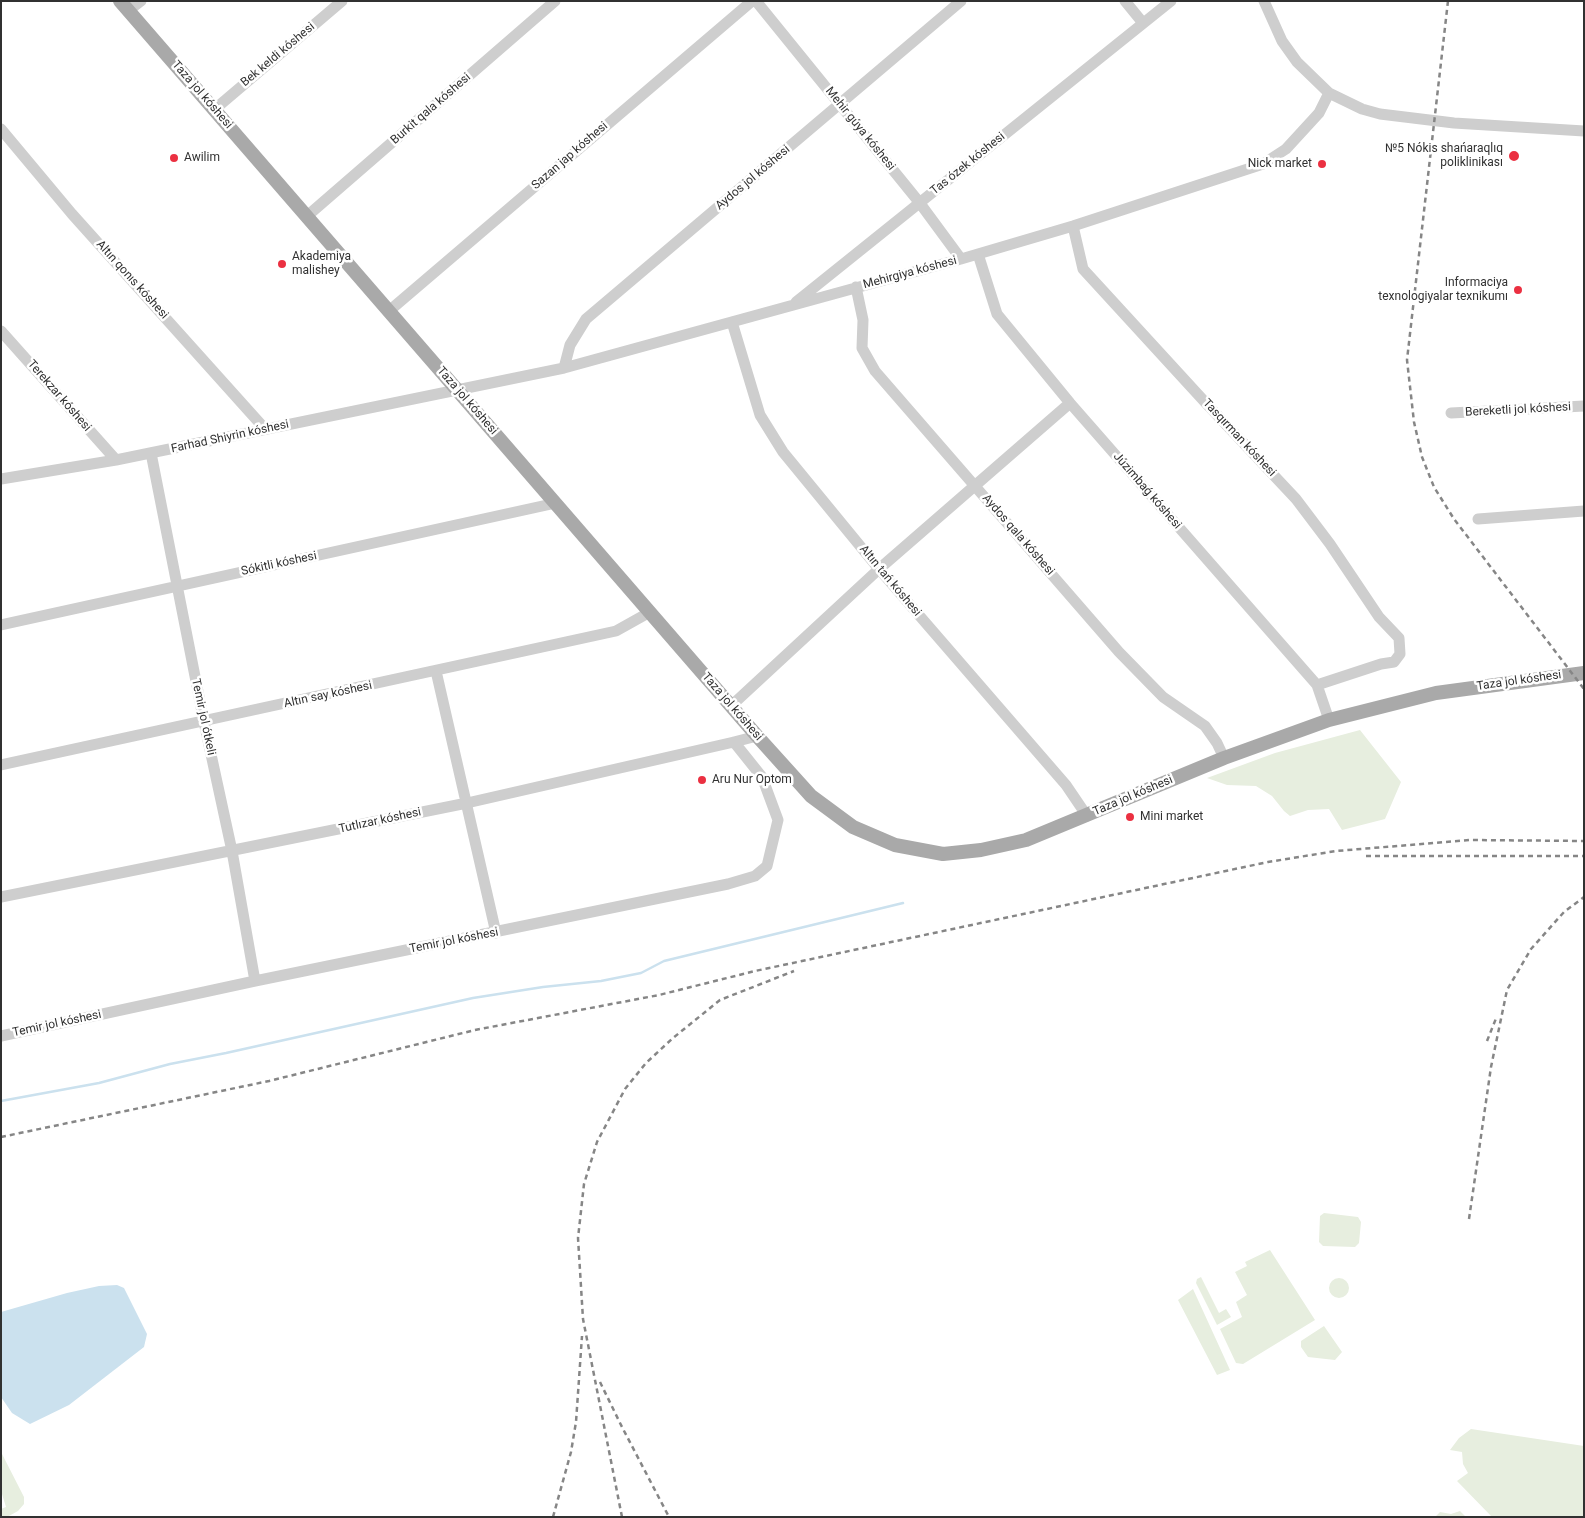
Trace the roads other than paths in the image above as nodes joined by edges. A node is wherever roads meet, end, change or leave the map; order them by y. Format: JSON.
{"nodes":[{"id":1,"x":141,"y":1,"type":"edge"},
{"id":2,"x":342,"y":1,"type":"edge"},
{"id":3,"x":555,"y":1,"type":"edge"},
{"id":4,"x":754,"y":1,"type":"edge"},
{"id":5,"x":961,"y":1,"type":"edge"},
{"id":6,"x":1125,"y":1,"type":"edge"},
{"id":7,"x":1171,"y":1,"type":"edge"},
{"id":8,"x":1264,"y":1,"type":"edge"},
{"id":9,"x":124,"y":6,"type":"edge"},
{"id":10,"x":1143,"y":23,"type":"junction"},
{"id":11,"x":1329,"y":92,"type":"junction"},
{"id":12,"x":840,"y":104,"type":"junction"},
{"id":13,"x":215,"y":110,"type":"junction"},
{"id":14,"x":1,"y":128,"type":"edge"},
{"id":15,"x":1584,"y":131,"type":"edge"},
{"id":16,"x":920,"y":202,"type":"junction"},
{"id":17,"x":306,"y":217,"type":"junction"},
{"id":18,"x":1073,"y":226,"type":"junction"},
{"id":19,"x":978,"y":254,"type":"junction"},
{"id":20,"x":961,"y":259,"type":"junction"},
{"id":21,"x":856,"y":287,"type":"junction"},
{"id":22,"x":793,"y":305,"type":"junction"},
{"id":23,"x":389,"y":311,"type":"junction"},
{"id":24,"x":732,"y":322,"type":"junction"},
{"id":25,"x":1,"y":331,"type":"edge"},
{"id":26,"x":564,"y":368,"type":"junction"},
{"id":27,"x":457,"y":389,"type":"junction"},
{"id":28,"x":1070,"y":403,"type":"junction"},
{"id":29,"x":1584,"y":406,"type":"edge"},
{"id":30,"x":1451,"y":413,"type":"dead end"},
{"id":31,"x":265,"y":429,"type":"junction"},
{"id":32,"x":151,"y":453,"type":"junction"},
{"id":33,"x":116,"y":460,"type":"junction"},
{"id":34,"x":1,"y":479,"type":"edge"},
{"id":35,"x":975,"y":485,"type":"junction"},
{"id":36,"x":556,"y":503,"type":"junction"},
{"id":37,"x":1584,"y":511,"type":"edge"},
{"id":38,"x":1478,"y":518,"type":"dead end"},
{"id":39,"x":879,"y":569,"type":"junction"},
{"id":40,"x":177,"y":586,"type":"junction"},
{"id":41,"x":650,"y":612,"type":"junction"},
{"id":42,"x":1,"y":625,"type":"edge"},
{"id":43,"x":436,"y":671,"type":"junction"},
{"id":44,"x":1584,"y":673,"type":"edge"},
{"id":45,"x":1317,"y":686,"type":"junction"},
{"id":46,"x":731,"y":706,"type":"junction"},
{"id":47,"x":1329,"y":720,"type":"junction"},
{"id":48,"x":204,"y":722,"type":"junction"},
{"id":49,"x":757,"y":736,"type":"junction"},
{"id":50,"x":734,"y":742,"type":"junction"},
{"id":51,"x":1224,"y":758,"type":"junction"},
{"id":52,"x":1,"y":765,"type":"edge"},
{"id":53,"x":467,"y":803,"type":"junction"},
{"id":54,"x":1087,"y":816,"type":"junction"},
{"id":55,"x":232,"y":852,"type":"junction"},
{"id":56,"x":1,"y":897,"type":"edge"},
{"id":57,"x":496,"y":933,"type":"junction"},
{"id":58,"x":255,"y":981,"type":"junction"},
{"id":59,"x":1,"y":1036,"type":"edge"}],
"edges":[{"from":1,"to":9,"type":"street"},
{"from":2,"to":13,"type":"street","name":"Bek keldi kóshesi"},
{"from":3,"to":17,"type":"street","name":"Burkit qala kóshesi"},
{"from":4,"to":12,"type":"street","name":"Mehir gúyа kóshesi"},
{"from":4,"to":23,"type":"street","name":"Sazan jap kóshesi"},
{"from":5,"to":12,"type":"street","name":"Aydos jol kóshesi"},
{"from":6,"to":10,"type":"street"},
{"from":7,"to":10,"type":"street","name":"Tas ózek kóshesi"},
{"from":8,"to":11,"type":"street"},
{"from":9,"to":13,"type":"main road","name":"Taza jol kóshesi"},
{"from":10,"to":16,"type":"street","name":"Tas ózek kóshesi"},
{"from":11,"to":15,"type":"street"},
{"from":11,"to":18,"type":"street","name":"Mehirgiya kóshesi"},
{"from":12,"to":16,"type":"street","name":"Mehir gúyа kóshesi"},
{"from":12,"to":26,"type":"street","name":"Aydos jol kóshesi"},
{"from":13,"to":17,"type":"main road","name":"Taza jol kóshesi"},
{"from":14,"to":31,"type":"street","name":"Altın qonıs kóshesi"},
{"from":16,"to":20,"type":"street","name":"Mehir gúyа kóshesi"},
{"from":16,"to":22,"type":"street","name":"Tas ózek kóshesi"},
{"from":17,"to":23,"type":"main road","name":"Taza jol kóshesi"},
{"from":18,"to":19,"type":"street","name":"Mehirgiya kóshesi"},
{"from":18,"to":45,"type":"street","name":"Tasqırman kóshesi"},
{"from":19,"to":20,"type":"street","name":"Mehirgiya kóshesi"},
{"from":19,"to":28,"type":"street","name":"Júzimbaǵ kóshesi"},
{"from":20,"to":21,"type":"street","name":"Mehirgiya kóshesi"},
{"from":21,"to":22,"type":"street","name":"Mehirgiya kóshesi"},
{"from":21,"to":35,"type":"street","name":"Aydos qala kóshesi"},
{"from":22,"to":24,"type":"street","name":"Mehirgiya kóshesi"},
{"from":23,"to":27,"type":"main road","name":"Taza jol kóshesi"},
{"from":24,"to":26,"type":"street","name":"Mehirgiya kóshesi"},
{"from":24,"to":39,"type":"street","name":"Altın tań kóshesi"},
{"from":25,"to":33,"type":"street","name":"Terekzar kóshesi"},
{"from":26,"to":27,"type":"street","name":"Mehirgiya kóshesi"},
{"from":27,"to":31,"type":"street","name":"Farhad Shiyrin kóshesi"},
{"from":27,"to":36,"type":"main road","name":"Taza jol kóshesi"},
{"from":28,"to":35,"type":"street"},
{"from":28,"to":45,"type":"street","name":"Júzimbaǵ kóshesi"},
{"from":29,"to":30,"type":"street","name":"Bereketli jol kóshesi"},
{"from":31,"to":32,"type":"street","name":"Farhad Shiyrin kóshesi"},
{"from":32,"to":33,"type":"street","name":"Farhad Shiyrin kóshesi"},
{"from":32,"to":40,"type":"street","name":"Temir jol ótkeli"},
{"from":33,"to":34,"type":"street","name":"Farhad Shiyrin kóshesi"},
{"from":35,"to":39,"type":"street"},
{"from":35,"to":51,"type":"street","name":"Aydos qala kóshesi"},
{"from":36,"to":40,"type":"street","name":"Sókitli kóshesi"},
{"from":36,"to":41,"type":"main road","name":"Taza jol kóshesi"},
{"from":37,"to":38,"type":"street"},
{"from":39,"to":46,"type":"street"},
{"from":39,"to":54,"type":"street","name":"Altın tań kóshesi"},
{"from":40,"to":42,"type":"street","name":"Sókitli kóshesi"},
{"from":40,"to":48,"type":"street","name":"Temir jol ótkeli"},
{"from":41,"to":43,"type":"street","name":"Altın say kóshesi"},
{"from":41,"to":46,"type":"main road","name":"Taza jol kóshesi"},
{"from":43,"to":48,"type":"street","name":"Altın say kóshesi"},
{"from":43,"to":53,"type":"street"},
{"from":44,"to":47,"type":"main road","name":"Taza jol kóshesi"},
{"from":45,"to":47,"type":"street","name":"Júzimbaǵ kóshesi"},
{"from":46,"to":49,"type":"main road","name":"Taza jol kóshesi"},
{"from":47,"to":51,"type":"main road","name":"Taza jol kóshesi"},
{"from":48,"to":52,"type":"street","name":"Altın say kóshesi"},
{"from":48,"to":55,"type":"street","name":"Temir jol ótkeli"},
{"from":49,"to":50,"type":"street","name":"Tutlızar kóshesi"},
{"from":49,"to":54,"type":"main road","name":"Taza jol kóshesi"},
{"from":50,"to":53,"type":"street","name":"Tutlızar kóshesi"},
{"from":50,"to":57,"type":"street","name":"Temir jol kóshesi"},
{"from":51,"to":54,"type":"main road","name":"Taza jol kóshesi"},
{"from":53,"to":55,"type":"street","name":"Tutlızar kóshesi"},
{"from":53,"to":57,"type":"street"},
{"from":55,"to":56,"type":"street","name":"Tutlızar kóshesi"},
{"from":55,"to":58,"type":"street","name":"Temir jol ótkeli"},
{"from":57,"to":58,"type":"street","name":"Temir jol kóshesi"},
{"from":58,"to":59,"type":"street","name":"Temir jol kóshesi"}]}
